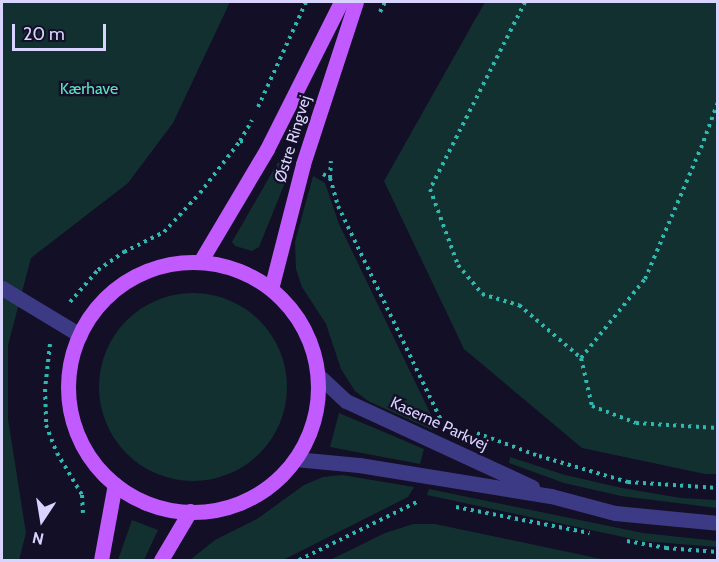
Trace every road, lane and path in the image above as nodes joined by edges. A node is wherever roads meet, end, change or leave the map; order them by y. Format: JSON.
{"nodes":[{"id":1,"x":306,"y":2,"type":"edge"},
{"id":2,"x":340,"y":2,"type":"edge"},
{"id":3,"x":356,"y":2,"type":"edge"},
{"id":4,"x":525,"y":2,"type":"edge"},
{"id":5,"x":717,"y":102,"type":"edge"},
{"id":6,"x":240,"y":141,"type":"dead end"},
{"id":7,"x":200,"y":262,"type":"junction"},
{"id":8,"x":2,"y":288,"type":"edge"},
{"id":9,"x":272,"y":289,"type":"junction"},
{"id":10,"x":58,"y":322,"type":"junction"},
{"id":11,"x":80,"y":335,"type":"junction"},
{"id":12,"x":580,"y":358,"type":"junction"},
{"id":13,"x":318,"y":375,"type":"junction"},
{"id":14,"x":441,"y":419,"type":"dead end"},
{"id":15,"x":451,"y":423,"type":"dead end"},
{"id":16,"x":717,"y":428,"type":"edge"},
{"id":17,"x":473,"y":431,"type":"dead end"},
{"id":18,"x":295,"y":459,"type":"junction"},
{"id":19,"x":115,"y":484,"type":"junction"},
{"id":20,"x":717,"y":488,"type":"edge"},
{"id":21,"x":551,"y":496,"type":"junction"},
{"id":22,"x":423,"y":501,"type":"dead end"},
{"id":23,"x":453,"y":507,"type":"dead end"},
{"id":24,"x":190,"y":512,"type":"junction"},
{"id":25,"x":84,"y":516,"type":"dead end"},
{"id":26,"x":717,"y":523,"type":"edge"},
{"id":27,"x":600,"y":536,"type":"dead end"},
{"id":28,"x":622,"y":540,"type":"dead end"},
{"id":29,"x":717,"y":552,"type":"edge"},
{"id":30,"x":101,"y":561,"type":"edge"},
{"id":31,"x":161,"y":561,"type":"edge"},
{"id":32,"x":299,"y":561,"type":"edge"}],
"edges":[{"from":1,"to":6,"type":"path"},
{"from":2,"to":7,"type":"main road","name":"Østre Ringvej"},
{"from":3,"to":9,"type":"main road","name":"Østre Ringvej"},
{"from":4,"to":12,"type":"path"},
{"from":5,"to":12,"type":"path"},
{"from":7,"to":9,"type":"main road"},
{"from":7,"to":11,"type":"main road"},
{"from":8,"to":10,"type":"street"},
{"from":9,"to":13,"type":"main road"},
{"from":10,"to":11,"type":"street"},
{"from":10,"to":25,"type":"path"},
{"from":11,"to":19,"type":"main road"},
{"from":12,"to":16,"type":"path"},
{"from":13,"to":18,"type":"main road"},
{"from":13,"to":21,"type":"street","name":"Kaserne Parkvej"},
{"from":14,"to":15,"type":"path"},
{"from":17,"to":20,"type":"path"},
{"from":18,"to":21,"type":"street","name":"Kaserne Parkvej"},
{"from":18,"to":24,"type":"main road"},
{"from":19,"to":24,"type":"main road"},
{"from":19,"to":30,"type":"main road"},
{"from":21,"to":26,"type":"street","name":"Kaserne Parkvej"},
{"from":22,"to":32,"type":"path"},
{"from":23,"to":27,"type":"path"},
{"from":24,"to":31,"type":"main road"},
{"from":28,"to":29,"type":"path"}]}
